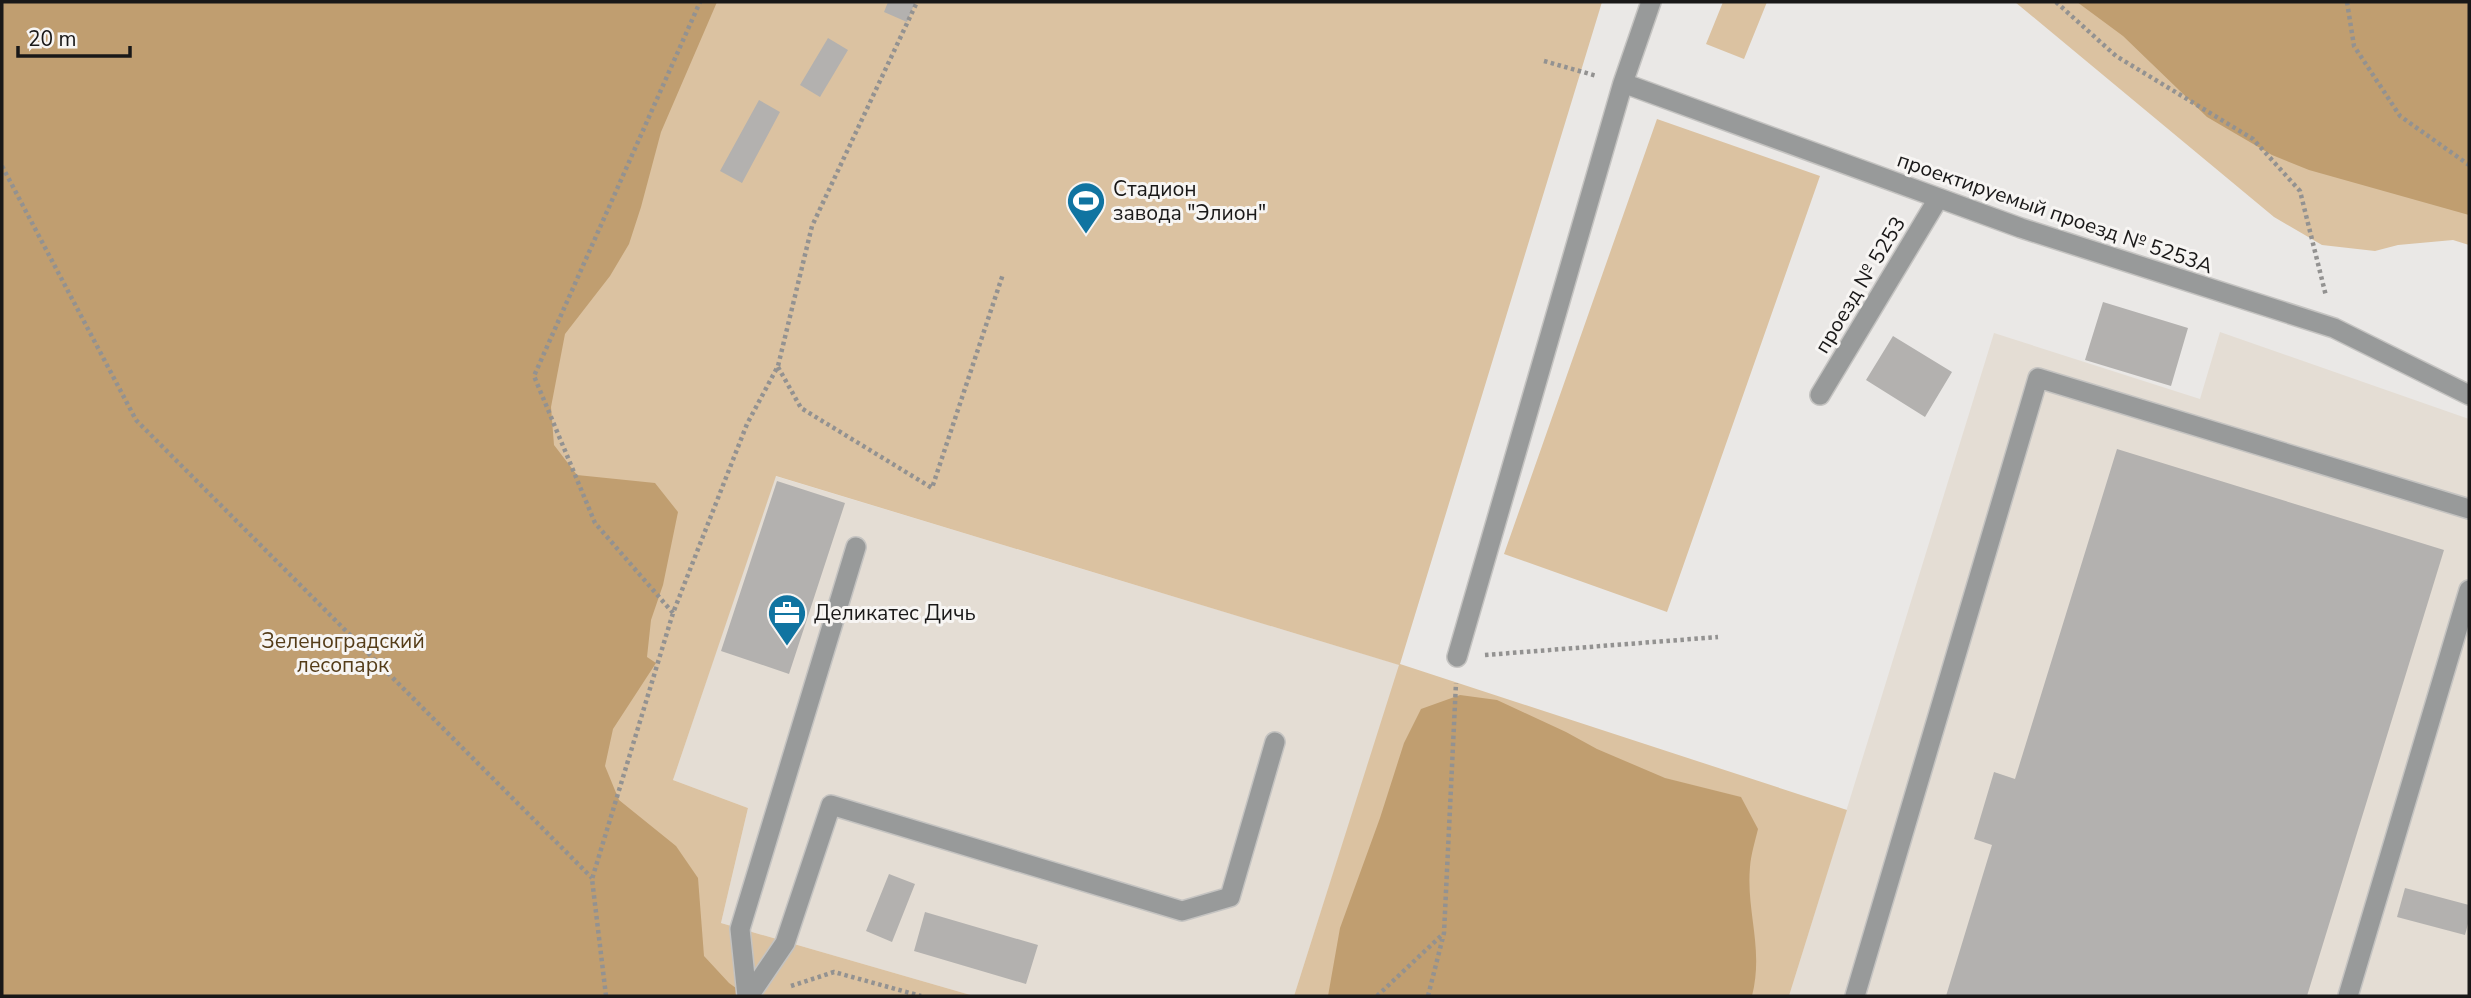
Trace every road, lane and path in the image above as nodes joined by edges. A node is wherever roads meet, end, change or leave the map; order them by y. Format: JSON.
{"nodes":[{"id":1,"x":700,"y":2,"type":"edge"},
{"id":2,"x":917,"y":2,"type":"edge"},
{"id":3,"x":1651,"y":2,"type":"edge"},
{"id":4,"x":2056,"y":2,"type":"edge"},
{"id":5,"x":2347,"y":2,"type":"edge"},
{"id":6,"x":1544,"y":61,"type":"dead end"},
{"id":7,"x":1623,"y":83,"type":"junction"},
{"id":8,"x":2469,"y":165,"type":"edge"},
{"id":9,"x":2,"y":166,"type":"edge"},
{"id":10,"x":1938,"y":199,"type":"junction"},
{"id":11,"x":1003,"y":274,"type":"dead end"},
{"id":12,"x":2334,"y":328,"type":"junction"},
{"id":13,"x":778,"y":366,"type":"junction"},
{"id":14,"x":1821,"y":395,"type":"dead end"},
{"id":15,"x":2469,"y":395,"type":"edge"},
{"id":16,"x":2469,"y":509,"type":"edge"},
{"id":17,"x":856,"y":547,"type":"dead end"},
{"id":18,"x":2469,"y":590,"type":"edge"},
{"id":19,"x":673,"y":613,"type":"junction"},
{"id":20,"x":1718,"y":637,"type":"dead end"},
{"id":21,"x":1457,"y":657,"type":"junction"},
{"id":22,"x":1275,"y":742,"type":"dead end"},
{"id":23,"x":592,"y":879,"type":"junction"},
{"id":24,"x":1444,"y":933,"type":"junction"},
{"id":25,"x":783,"y":988,"type":"dead end"},
{"id":26,"x":606,"y":996,"type":"edge"},
{"id":27,"x":748,"y":996,"type":"edge"},
{"id":28,"x":921,"y":996,"type":"edge"},
{"id":29,"x":1377,"y":996,"type":"edge"},
{"id":30,"x":1428,"y":996,"type":"edge"},
{"id":31,"x":1855,"y":996,"type":"edge"},
{"id":32,"x":2348,"y":996,"type":"edge"}],
"edges":[{"from":1,"to":19,"type":"path"},
{"from":2,"to":13,"type":"path"},
{"from":3,"to":7,"type":"lane"},
{"from":4,"to":12,"type":"path"},
{"from":5,"to":8,"type":"path"},
{"from":6,"to":7,"type":"path"},
{"from":7,"to":10,"type":"lane","name":"проектируемый проезд № 5253А"},
{"from":7,"to":21,"type":"lane"},
{"from":9,"to":23,"type":"path"},
{"from":10,"to":12,"type":"lane","name":"проектируемый проезд № 5253А"},
{"from":10,"to":14,"type":"lane","name":"проезд № 5253"},
{"from":11,"to":13,"type":"path"},
{"from":12,"to":15,"type":"lane","name":"проектируемый проезд № 5253А"},
{"from":13,"to":19,"type":"path"},
{"from":16,"to":31,"type":"lane"},
{"from":17,"to":27,"type":"lane"},
{"from":18,"to":32,"type":"lane"},
{"from":19,"to":23,"type":"path"},
{"from":20,"to":21,"type":"path"},
{"from":21,"to":24,"type":"path"},
{"from":22,"to":27,"type":"lane"},
{"from":23,"to":26,"type":"path"},
{"from":24,"to":29,"type":"path"},
{"from":24,"to":30,"type":"path"},
{"from":25,"to":28,"type":"path"}]}
